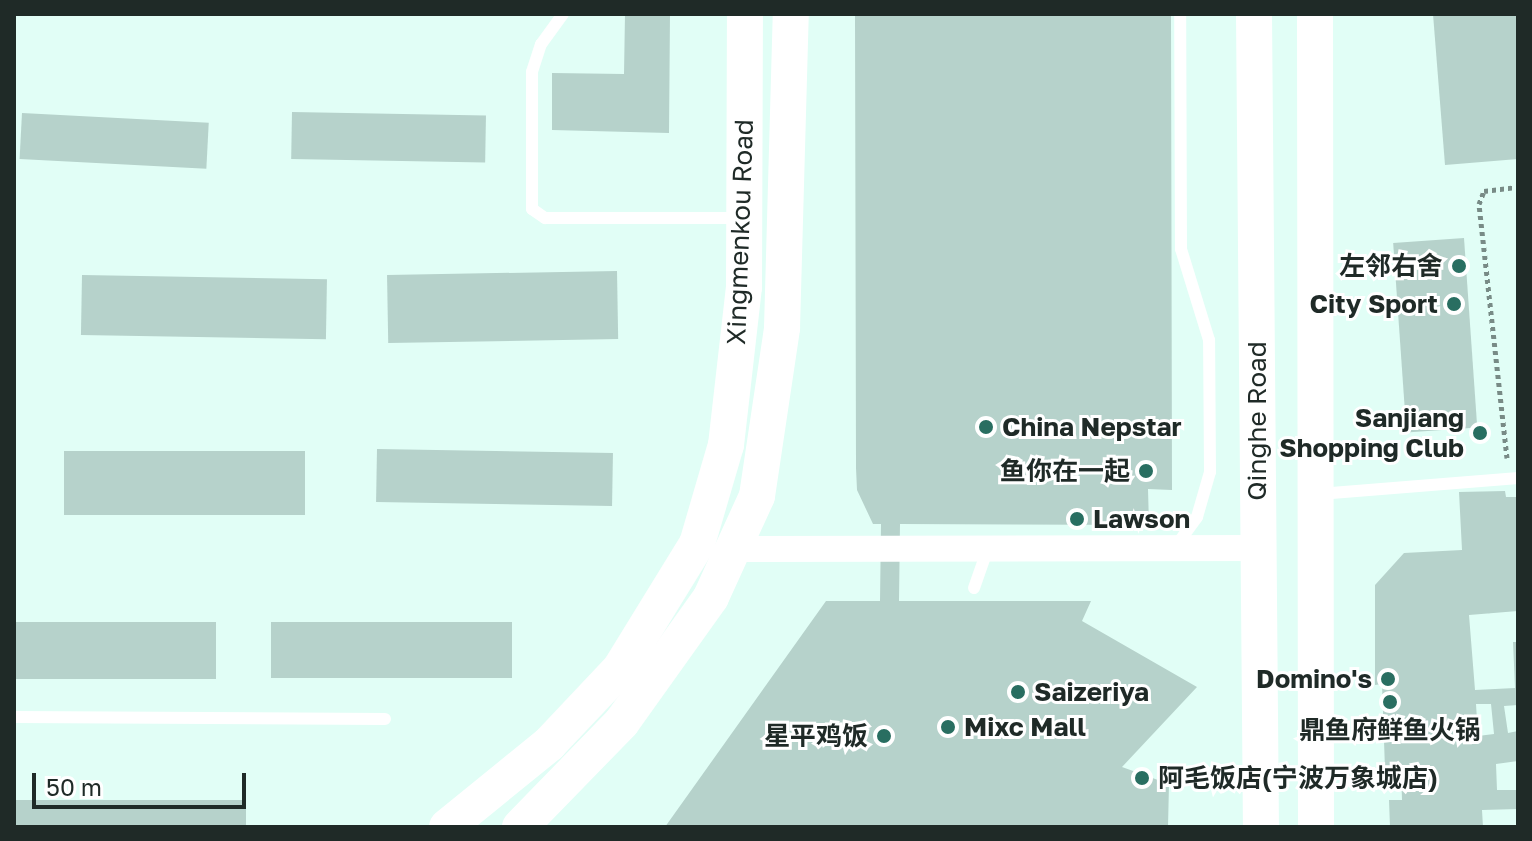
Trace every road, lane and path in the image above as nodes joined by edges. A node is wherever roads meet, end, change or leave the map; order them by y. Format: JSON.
{"nodes":[{"id":1,"x":563,"y":14,"type":"edge"},
{"id":2,"x":745,"y":14,"type":"edge"},
{"id":3,"x":791,"y":14,"type":"edge"},
{"id":4,"x":1180,"y":14,"type":"edge"},
{"id":5,"x":1254,"y":14,"type":"edge"},
{"id":6,"x":1315,"y":14,"type":"edge"},
{"id":7,"x":1518,"y":187,"type":"edge"},
{"id":8,"x":744,"y":218,"type":"junction"},
{"id":9,"x":1507,"y":458,"type":"dead end"},
{"id":10,"x":1518,"y":478,"type":"edge"},
{"id":11,"x":1316,"y":494,"type":"junction"},
{"id":12,"x":988,"y":548,"type":"junction"},
{"id":13,"x":1174,"y":548,"type":"junction"},
{"id":14,"x":1258,"y":548,"type":"junction"},
{"id":15,"x":733,"y":549,"type":"junction"},
{"id":16,"x":974,"y":588,"type":"dead end"},
{"id":17,"x":14,"y":717,"type":"edge"},
{"id":18,"x":385,"y":719,"type":"dead end"},
{"id":19,"x":447,"y":827,"type":"edge"},
{"id":20,"x":520,"y":827,"type":"edge"},
{"id":21,"x":1261,"y":827,"type":"edge"},
{"id":22,"x":1316,"y":827,"type":"edge"}],
"edges":[{"from":1,"to":8,"type":"lane"},
{"from":2,"to":8,"type":"street","name":"Xingmenkou Road"},
{"from":3,"to":15,"type":"street","name":"Xingmenkou Road"},
{"from":4,"to":13,"type":"lane"},
{"from":5,"to":14,"type":"street","name":"Qinghe Road"},
{"from":6,"to":11,"type":"street"},
{"from":7,"to":9,"type":"path"},
{"from":8,"to":19,"type":"street","name":"Xingmenkou Road"},
{"from":10,"to":11,"type":"lane"},
{"from":11,"to":22,"type":"street"},
{"from":12,"to":13,"type":"street"},
{"from":12,"to":15,"type":"street"},
{"from":12,"to":16,"type":"lane"},
{"from":13,"to":14,"type":"street"},
{"from":14,"to":21,"type":"street","name":"Qinghe Road"},
{"from":15,"to":20,"type":"street","name":"Xingmenkou Road"},
{"from":17,"to":18,"type":"lane"}]}
